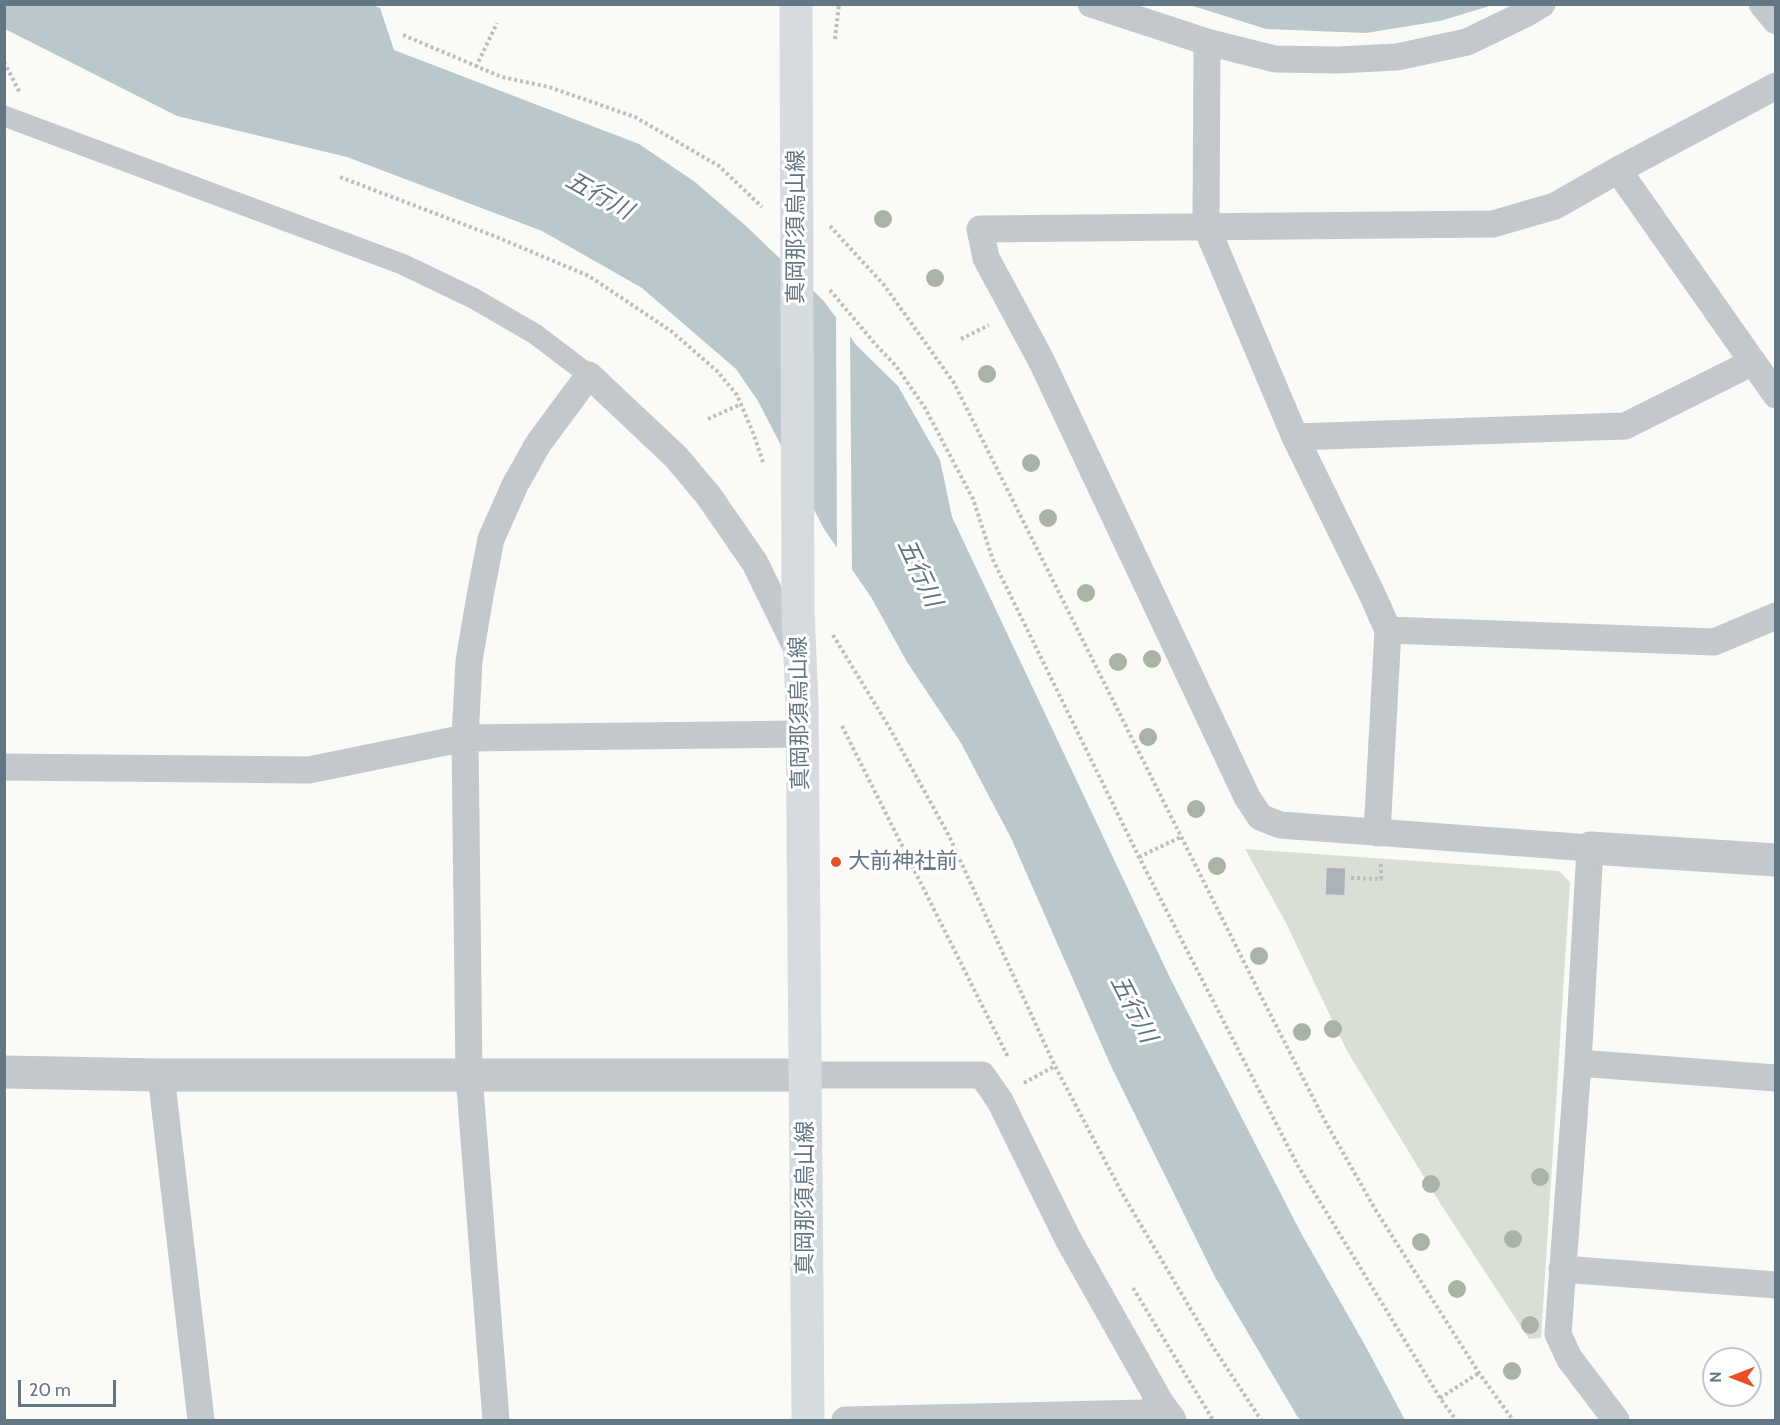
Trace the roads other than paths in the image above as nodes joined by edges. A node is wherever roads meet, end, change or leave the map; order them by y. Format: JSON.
{"nodes":[{"id":1,"x":796,"y":4,"type":"edge"},
{"id":2,"x":1091,"y":4,"type":"edge"},
{"id":3,"x":1542,"y":4,"type":"edge"},
{"id":4,"x":1762,"y":4,"type":"edge"},
{"id":5,"x":1776,"y":21,"type":"edge"},
{"id":6,"x":1207,"y":42,"type":"junction"},
{"id":7,"x":1776,"y":86,"type":"edge"},
{"id":8,"x":4,"y":116,"type":"edge"},
{"id":9,"x":1618,"y":170,"type":"junction"},
{"id":10,"x":1206,"y":226,"type":"junction"},
{"id":11,"x":1753,"y":362,"type":"junction"},
{"id":12,"x":589,"y":375,"type":"junction"},
{"id":13,"x":1776,"y":395,"type":"edge"},
{"id":14,"x":1295,"y":437,"type":"junction"},
{"id":15,"x":1776,"y":616,"type":"edge"},
{"id":16,"x":1388,"y":630,"type":"junction"},
{"id":17,"x":799,"y":653,"type":"junction"},
{"id":18,"x":802,"y":734,"type":"junction"},
{"id":19,"x":465,"y":738,"type":"junction"},
{"id":20,"x":4,"y":767,"type":"edge"},
{"id":21,"x":1379,"y":846,"type":"junction"},
{"id":22,"x":1590,"y":848,"type":"junction"},
{"id":23,"x":1776,"y":860,"type":"edge"},
{"id":24,"x":1578,"y":1063,"type":"junction"},
{"id":25,"x":4,"y":1072,"type":"edge"},
{"id":26,"x":469,"y":1075,"type":"junction"},
{"id":27,"x":806,"y":1075,"type":"junction"},
{"id":28,"x":161,"y":1076,"type":"junction"},
{"id":29,"x":1776,"y":1078,"type":"edge"},
{"id":30,"x":1562,"y":1269,"type":"junction"},
{"id":31,"x":1776,"y":1285,"type":"edge"},
{"id":32,"x":1167,"y":1411,"type":"edge"},
{"id":33,"x":1012,"y":1419,"type":"edge"},
{"id":34,"x":201,"y":1420,"type":"edge"},
{"id":35,"x":496,"y":1420,"type":"edge"},
{"id":36,"x":808,"y":1420,"type":"edge"},
{"id":37,"x":845,"y":1420,"type":"edge"},
{"id":38,"x":1616,"y":1420,"type":"edge"}],
"edges":[{"from":1,"to":17,"type":"main road","name":"真岡那須烏山線"},
{"from":2,"to":6,"type":"street"},
{"from":3,"to":6,"type":"street"},
{"from":4,"to":5,"type":"street"},
{"from":6,"to":10,"type":"street"},
{"from":7,"to":9,"type":"street"},
{"from":8,"to":12,"type":"street"},
{"from":9,"to":10,"type":"street"},
{"from":9,"to":11,"type":"street"},
{"from":10,"to":14,"type":"street"},
{"from":10,"to":21,"type":"street"},
{"from":11,"to":13,"type":"street"},
{"from":11,"to":14,"type":"street"},
{"from":12,"to":17,"type":"street"},
{"from":12,"to":19,"type":"street"},
{"from":14,"to":16,"type":"street"},
{"from":15,"to":16,"type":"street"},
{"from":16,"to":21,"type":"street"},
{"from":17,"to":18,"type":"main road","name":"真岡那須烏山線"},
{"from":18,"to":19,"type":"street"},
{"from":18,"to":27,"type":"main road","name":"真岡那須烏山線"},
{"from":19,"to":20,"type":"street"},
{"from":19,"to":26,"type":"street"},
{"from":21,"to":22,"type":"street"},
{"from":22,"to":23,"type":"street"},
{"from":22,"to":24,"type":"street"},
{"from":24,"to":29,"type":"street"},
{"from":24,"to":30,"type":"street"},
{"from":25,"to":28,"type":"street"},
{"from":26,"to":27,"type":"street"},
{"from":26,"to":28,"type":"street"},
{"from":26,"to":35,"type":"street"},
{"from":27,"to":32,"type":"street"},
{"from":27,"to":36,"type":"main road","name":"真岡那須烏山線"},
{"from":28,"to":34,"type":"street"},
{"from":30,"to":31,"type":"street"},
{"from":30,"to":38,"type":"street"},
{"from":32,"to":33,"type":"street"},
{"from":33,"to":37,"type":"street"}]}
